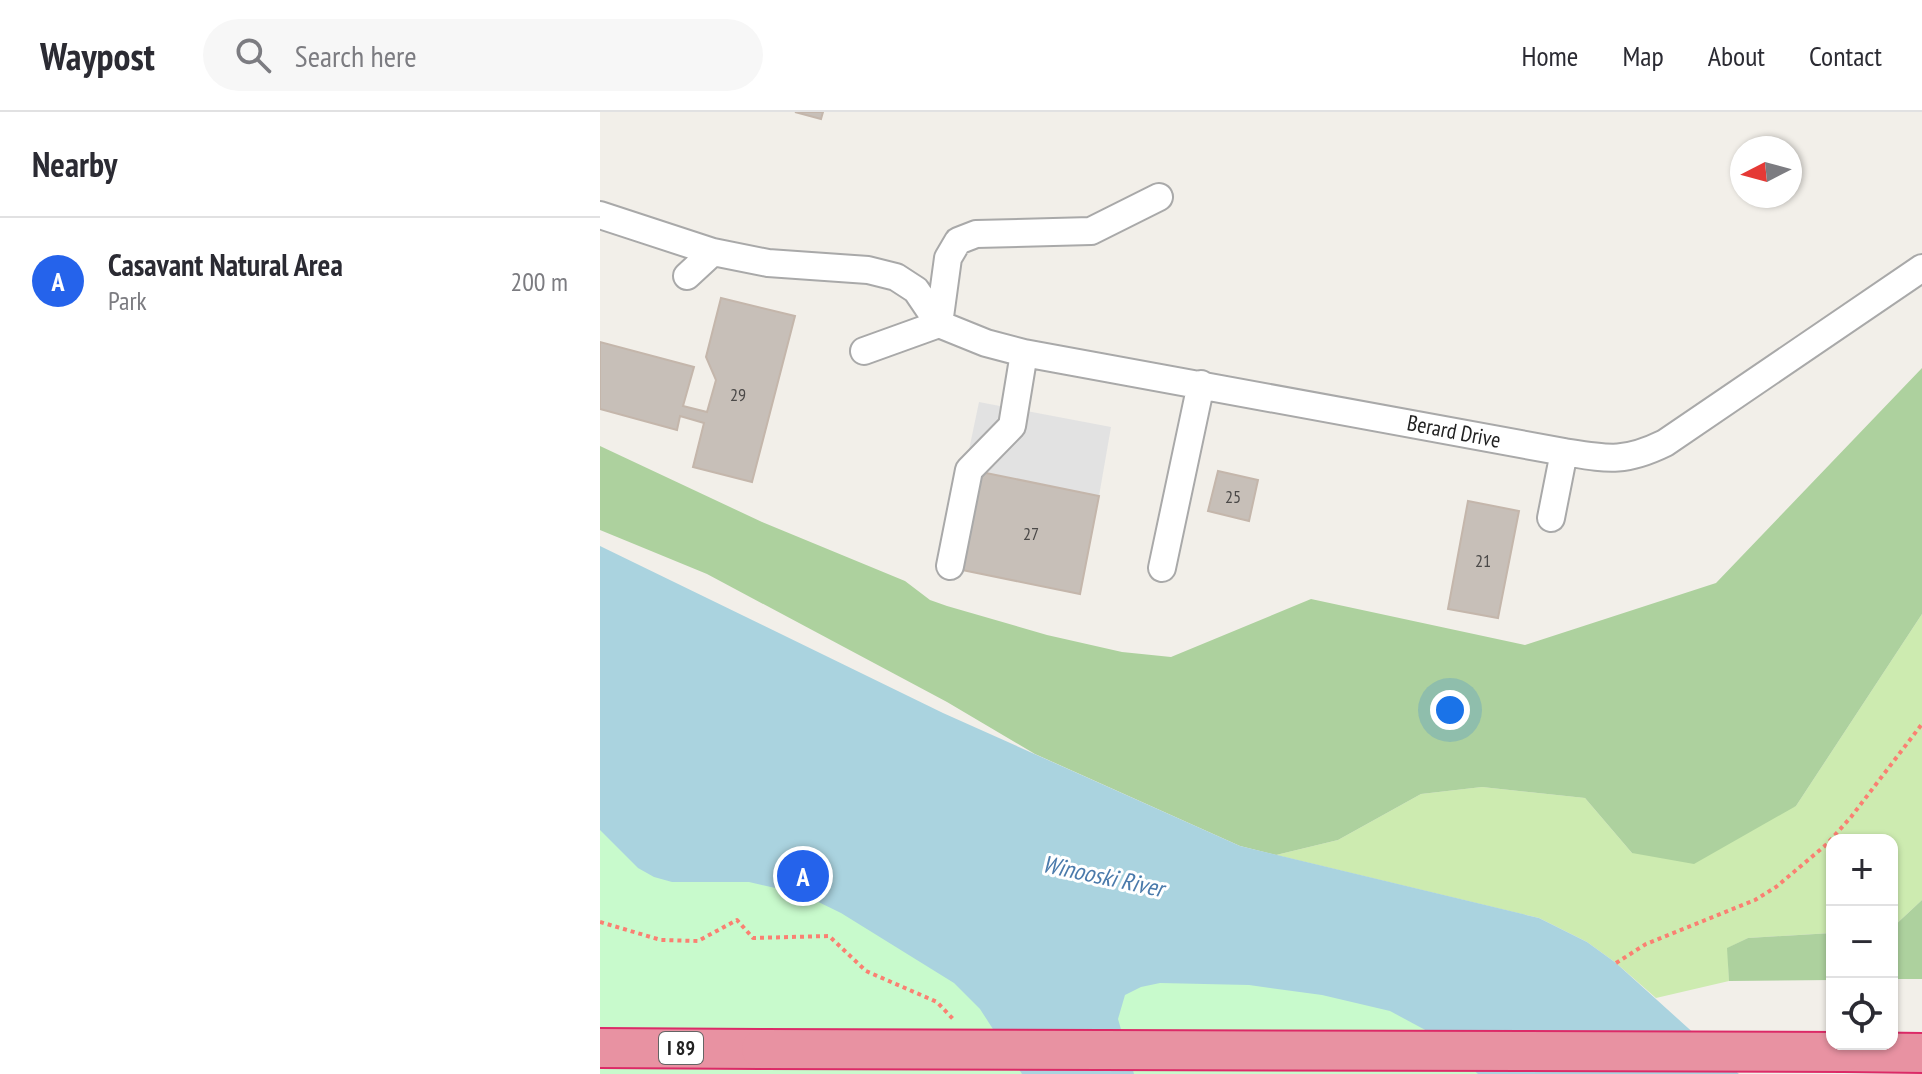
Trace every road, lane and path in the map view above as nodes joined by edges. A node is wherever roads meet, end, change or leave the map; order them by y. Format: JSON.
{"nodes":[{"id":1,"x":1159,"y":197,"type":"dead end"},
{"id":2,"x":600,"y":215,"type":"edge"},
{"id":3,"x":713,"y":252,"type":"junction"},
{"id":4,"x":1922,"y":268,"type":"edge"},
{"id":5,"x":687,"y":276,"type":"dead end"},
{"id":6,"x":939,"y":324,"type":"junction"},
{"id":7,"x":864,"y":351,"type":"dead end"},
{"id":8,"x":1024,"y":353,"type":"junction"},
{"id":9,"x":1201,"y":384,"type":"junction"},
{"id":10,"x":1564,"y":452,"type":"junction"},
{"id":11,"x":1551,"y":518,"type":"dead end"},
{"id":12,"x":950,"y":566,"type":"dead end"},
{"id":13,"x":1162,"y":568,"type":"dead end"},
{"id":14,"x":1922,"y":724,"type":"edge"},
{"id":15,"x":600,"y":922,"type":"edge"},
{"id":16,"x":1616,"y":963,"type":"dead end"},
{"id":17,"x":956,"y":1022,"type":"dead end"},
{"id":18,"x":600,"y":1048,"type":"edge"},
{"id":19,"x":1922,"y":1053,"type":"edge"}],
"edges":[{"from":1,"to":6,"type":"street"},
{"from":2,"to":3,"type":"street"},
{"from":3,"to":5,"type":"street"},
{"from":3,"to":6,"type":"street"},
{"from":4,"to":10,"type":"street","name":"Berard Drive"},
{"from":6,"to":7,"type":"street"},
{"from":6,"to":8,"type":"street","name":"Berard Drive"},
{"from":8,"to":9,"type":"street","name":"Berard Drive"},
{"from":8,"to":12,"type":"street"},
{"from":9,"to":10,"type":"street","name":"Berard Drive"},
{"from":9,"to":13,"type":"street"},
{"from":10,"to":11,"type":"street"},
{"from":14,"to":16,"type":"path"},
{"from":15,"to":17,"type":"path"},
{"from":18,"to":19,"type":"highway","number":"I 89","bridge":true}]}
